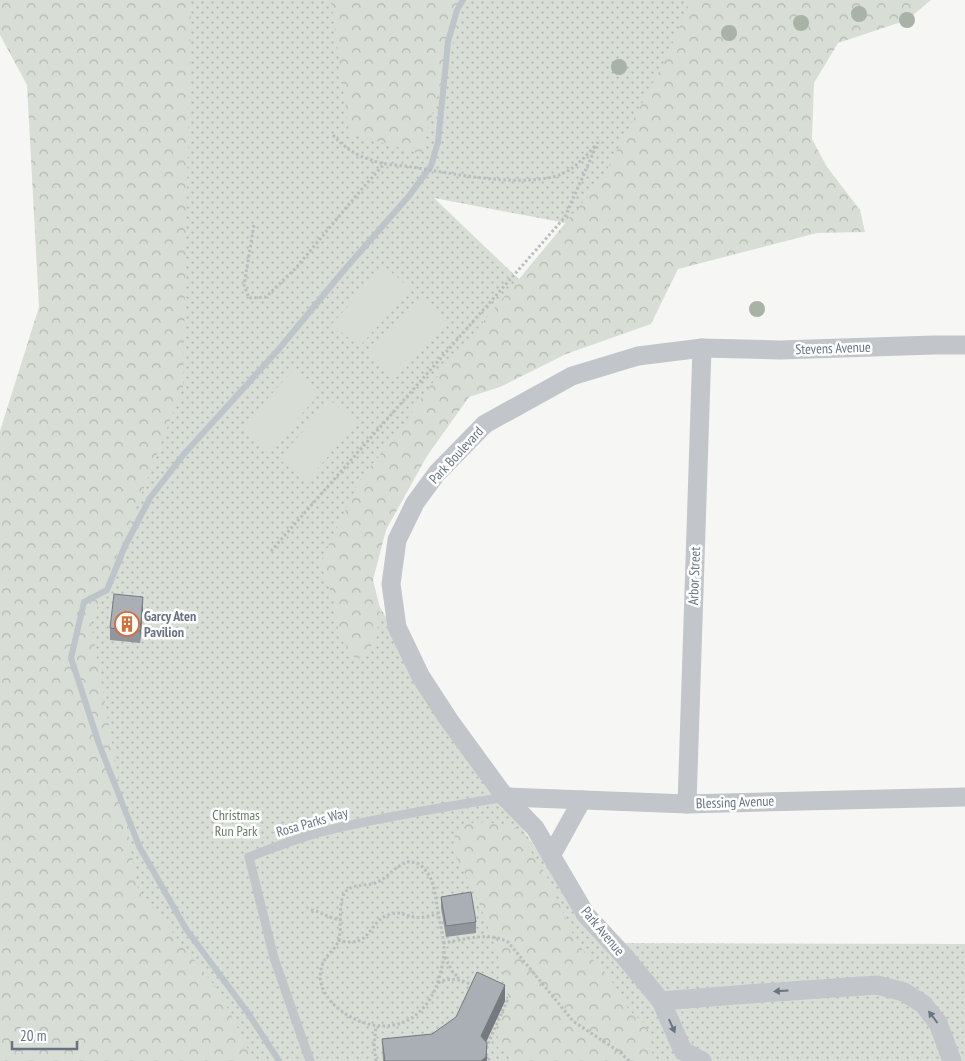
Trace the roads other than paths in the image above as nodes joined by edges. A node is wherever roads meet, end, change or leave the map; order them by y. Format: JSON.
{"nodes":[{"id":1,"x":965,"y":345,"type":"edge"},
{"id":2,"x":702,"y":348,"type":"junction"},
{"id":3,"x":505,"y":797,"type":"junction"},
{"id":4,"x":965,"y":797,"type":"edge"},
{"id":5,"x":582,"y":800,"type":"junction"},
{"id":6,"x":687,"y":804,"type":"junction"},
{"id":7,"x":551,"y":856,"type":"junction"},
{"id":8,"x":661,"y":1001,"type":"junction"},
{"id":9,"x":310,"y":1061,"type":"edge"},
{"id":10,"x":702,"y":1061,"type":"edge"},
{"id":11,"x":952,"y":1061,"type":"edge"}],
"edges":[{"from":1,"to":2,"type":"street","name":"Stevens Avenue"},
{"from":2,"to":3,"type":"street","name":"Park Boulevard"},
{"from":2,"to":6,"type":"street","name":"Arbor Street"},
{"from":3,"to":5,"type":"street","name":"Blessing Avenue"},
{"from":3,"to":7,"type":"street","name":"Park Avenue"},
{"from":3,"to":9,"type":"lane","name":"Rosa Parks Way"},
{"from":4,"to":6,"type":"street","name":"Blessing Avenue"},
{"from":5,"to":6,"type":"street","name":"Blessing Avenue"},
{"from":5,"to":7,"type":"street"},
{"from":7,"to":8,"type":"street","name":"Park Avenue"},
{"from":8,"to":10,"type":"street","name":"Park Avenue","one_way":true},
{"from":11,"to":8,"type":"street","one_way":true}]}
